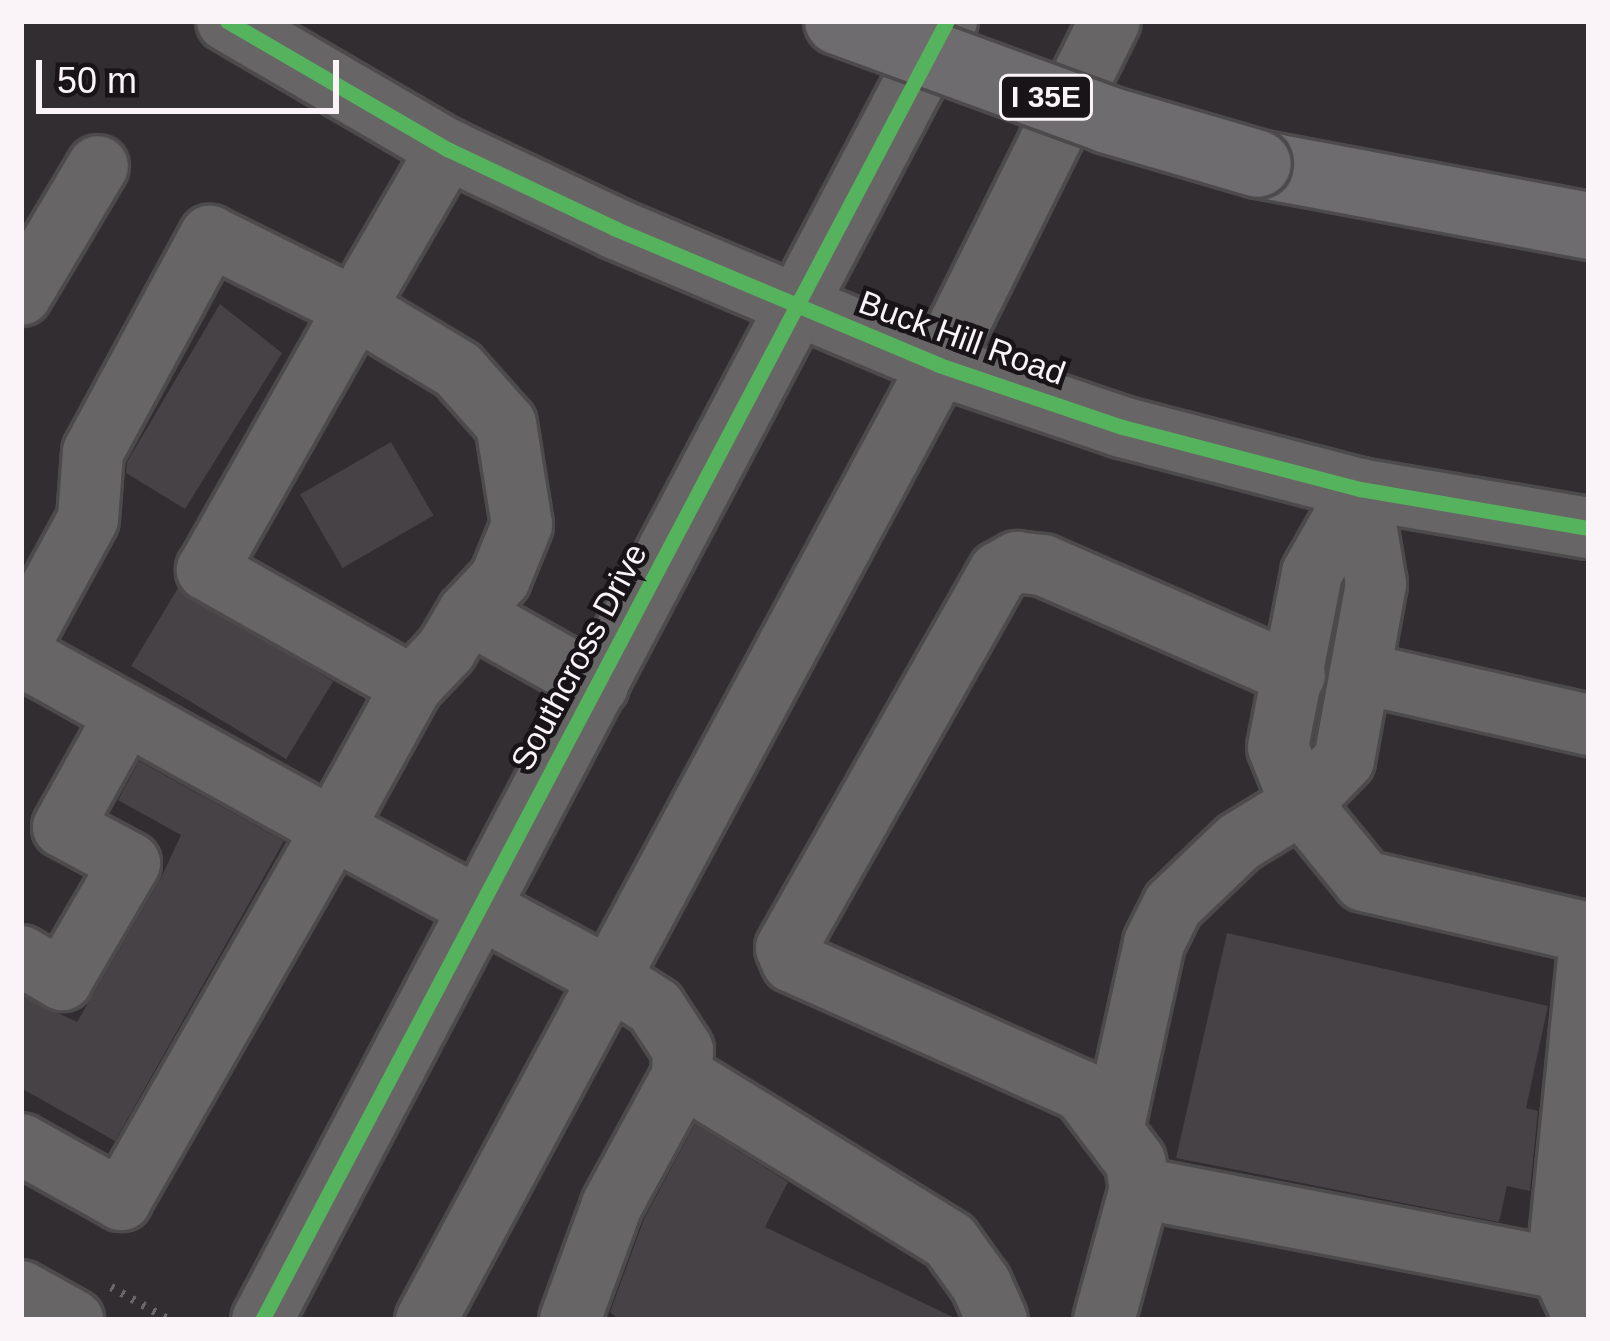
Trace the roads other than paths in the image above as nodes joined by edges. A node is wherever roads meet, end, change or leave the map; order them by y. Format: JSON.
{"nodes":[{"id":1,"x":227,"y":21,"type":"edge"},
{"id":2,"x":838,"y":21,"type":"edge"},
{"id":3,"x":947,"y":21,"type":"edge"},
{"id":4,"x":1110,"y":21,"type":"edge"},
{"id":5,"x":447,"y":149,"type":"junction"},
{"id":6,"x":98,"y":166,"type":"dead end"},
{"id":7,"x":1589,"y":226,"type":"edge"},
{"id":8,"x":26,"y":275,"type":"edge"},
{"id":9,"x":797,"y":307,"type":"junction"},
{"id":10,"x":355,"y":308,"type":"junction"},
{"id":11,"x":939,"y":364,"type":"junction"},
{"id":12,"x":1360,"y":489,"type":"junction"},
{"id":13,"x":1589,"y":529,"type":"edge"},
{"id":14,"x":468,"y":613,"type":"junction"},
{"id":15,"x":21,"y":643,"type":"edge"},
{"id":16,"x":21,"y":656,"type":"edge"},
{"id":17,"x":1360,"y":673,"type":"junction"},
{"id":18,"x":1295,"y":675,"type":"junction"},
{"id":19,"x":412,"y":686,"type":"junction"},
{"id":20,"x":598,"y":686,"type":"junction"},
{"id":21,"x":126,"y":714,"type":"junction"},
{"id":22,"x":1589,"y":724,"type":"edge"},
{"id":23,"x":1301,"y":804,"type":"junction"},
{"id":24,"x":333,"y":829,"type":"junction"},
{"id":25,"x":481,"y":908,"type":"junction"},
{"id":26,"x":1589,"y":933,"type":"edge"},
{"id":27,"x":1589,"y":946,"type":"edge"},
{"id":28,"x":21,"y":956,"type":"edge"},
{"id":29,"x":611,"y":979,"type":"junction"},
{"id":30,"x":682,"y":1076,"type":"junction"},
{"id":31,"x":1113,"y":1130,"type":"junction"},
{"id":32,"x":21,"y":1144,"type":"edge"},
{"id":33,"x":1140,"y":1188,"type":"junction"},
{"id":34,"x":21,"y":1291,"type":"edge"},
{"id":35,"x":1573,"y":1294,"type":"edge"},
{"id":36,"x":73,"y":1320,"type":"edge"},
{"id":37,"x":262,"y":1320,"type":"edge"},
{"id":38,"x":426,"y":1320,"type":"edge"},
{"id":39,"x":570,"y":1320,"type":"edge"},
{"id":40,"x":997,"y":1320,"type":"edge"},
{"id":41,"x":1104,"y":1320,"type":"edge"}],
"edges":[{"from":1,"to":5,"type":"street","name":"Buck Hill Road"},
{"from":2,"to":7,"type":"highway","number":"I 35E","bridge":true},
{"from":3,"to":9,"type":"street","name":"Southcross Drive"},
{"from":4,"to":11,"type":"street"},
{"from":5,"to":9,"type":"street","name":"Buck Hill Road"},
{"from":5,"to":10,"type":"street"},
{"from":6,"to":8,"type":"street"},
{"from":9,"to":11,"type":"street","name":"Buck Hill Road"},
{"from":9,"to":20,"type":"street","name":"Southcross Drive"},
{"from":10,"to":14,"type":"street"},
{"from":10,"to":15,"type":"street"},
{"from":10,"to":19,"type":"street"},
{"from":11,"to":12,"type":"street","name":"Buck Hill Road"},
{"from":11,"to":29,"type":"street"},
{"from":12,"to":13,"type":"street","name":"Buck Hill Road"},
{"from":12,"to":17,"type":"street"},
{"from":12,"to":18,"type":"street"},
{"from":14,"to":19,"type":"street"},
{"from":14,"to":20,"type":"street"},
{"from":16,"to":21,"type":"street"},
{"from":17,"to":22,"type":"street"},
{"from":17,"to":23,"type":"street"},
{"from":18,"to":23,"type":"street"},
{"from":18,"to":31,"type":"street"},
{"from":19,"to":24,"type":"street"},
{"from":20,"to":25,"type":"street","name":"Southcross Drive"},
{"from":21,"to":24,"type":"street"},
{"from":21,"to":28,"type":"street"},
{"from":23,"to":26,"type":"street"},
{"from":23,"to":31,"type":"street"},
{"from":24,"to":25,"type":"street"},
{"from":24,"to":32,"type":"street"},
{"from":25,"to":29,"type":"street"},
{"from":25,"to":37,"type":"street","name":"Southcross Drive"},
{"from":27,"to":35,"type":"street"},
{"from":29,"to":30,"type":"street"},
{"from":29,"to":38,"type":"street"},
{"from":30,"to":39,"type":"street"},
{"from":30,"to":40,"type":"street"},
{"from":31,"to":33,"type":"street"},
{"from":33,"to":35,"type":"street"},
{"from":33,"to":41,"type":"street"},
{"from":34,"to":36,"type":"street"}]}
